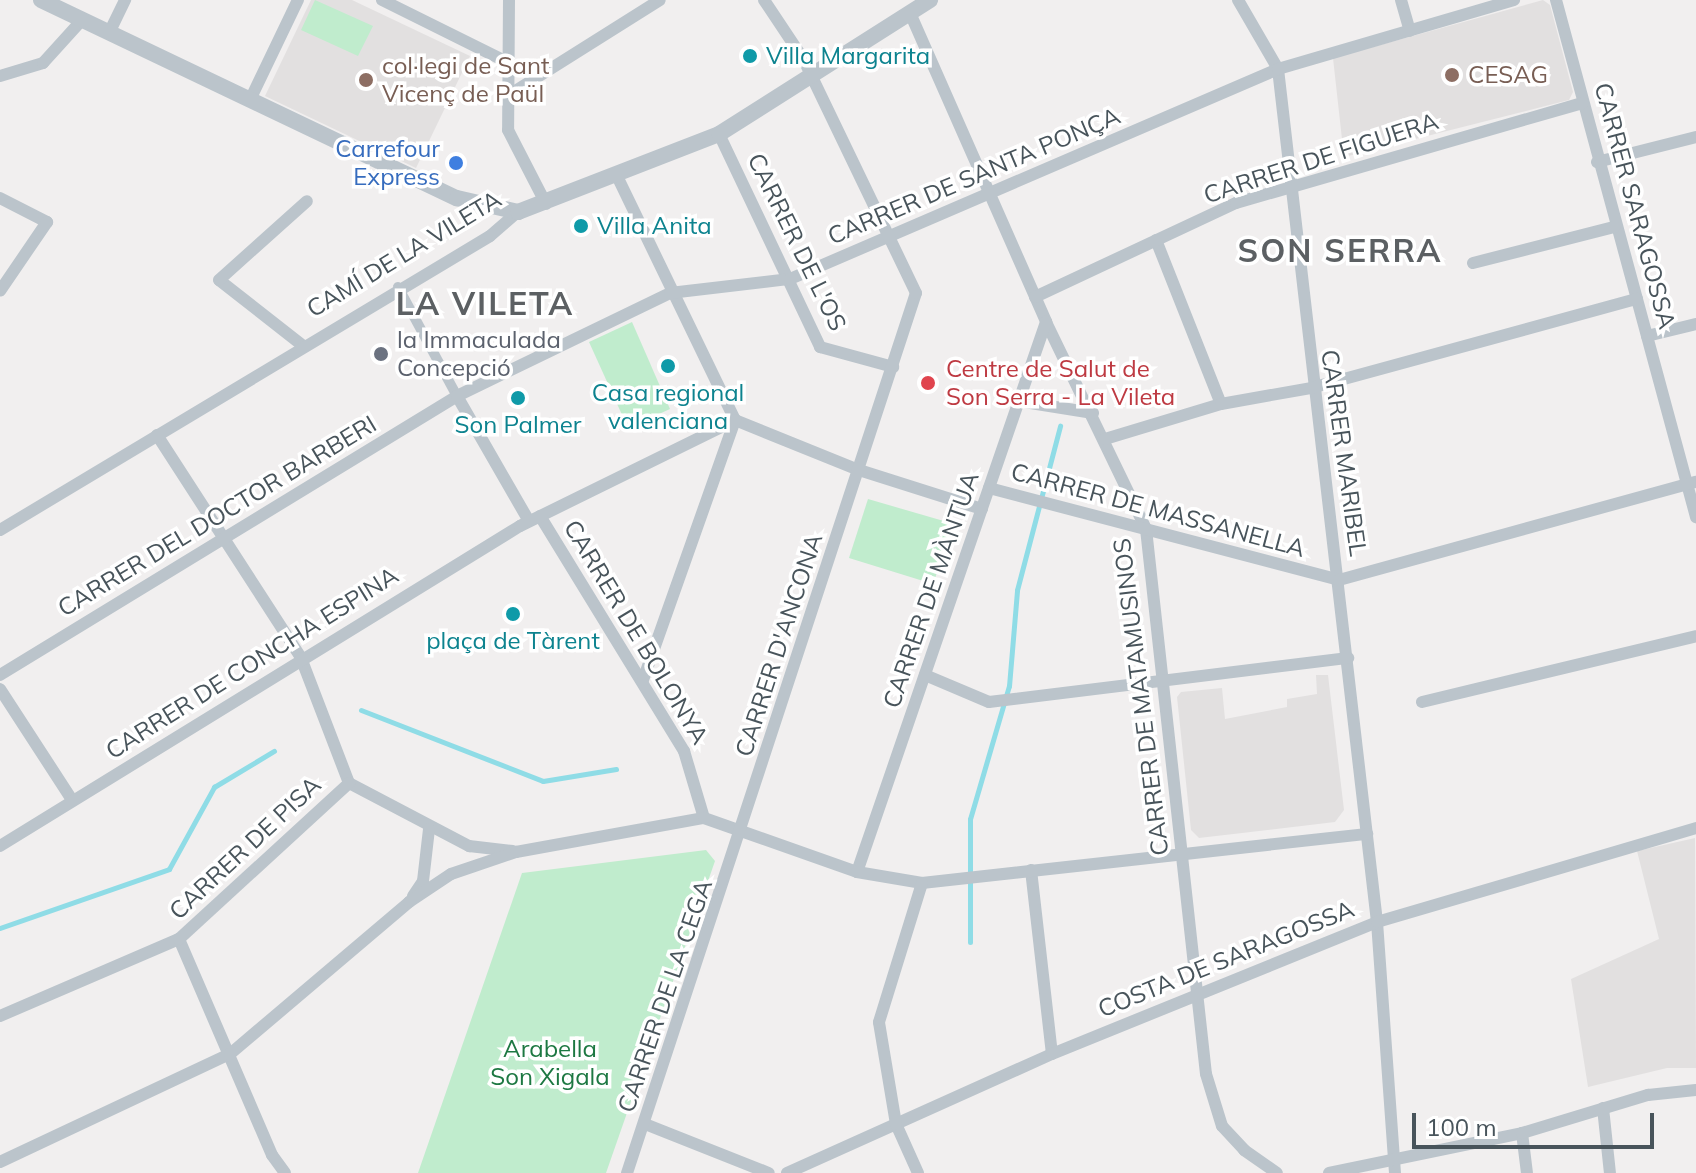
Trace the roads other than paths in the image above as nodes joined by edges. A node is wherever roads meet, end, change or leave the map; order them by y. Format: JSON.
{"nodes":[{"id":1,"x":41,"y":0,"type":"edge"},
{"id":2,"x":125,"y":0,"type":"edge"},
{"id":3,"x":298,"y":0,"type":"edge"},
{"id":4,"x":382,"y":0,"type":"edge"},
{"id":5,"x":509,"y":0,"type":"edge"},
{"id":6,"x":660,"y":0,"type":"edge"},
{"id":7,"x":764,"y":0,"type":"edge"},
{"id":8,"x":930,"y":0,"type":"edge"},
{"id":9,"x":1238,"y":0,"type":"edge"},
{"id":10,"x":1401,"y":0,"type":"edge"},
{"id":11,"x":1514,"y":0,"type":"edge"},
{"id":12,"x":1556,"y":0,"type":"edge"},
{"id":13,"x":910,"y":13,"type":"junction"},
{"id":14,"x":82,"y":20,"type":"junction"},
{"id":15,"x":1410,"y":31,"type":"junction"},
{"id":16,"x":109,"y":33,"type":"junction"},
{"id":17,"x":509,"y":63,"type":"junction"},
{"id":18,"x":1278,"y":69,"type":"junction"},
{"id":19,"x":0,"y":76,"type":"edge"},
{"id":20,"x":812,"y":76,"type":"junction"},
{"id":21,"x":509,"y":95,"type":"junction"},
{"id":22,"x":250,"y":100,"type":"junction"},
{"id":23,"x":1583,"y":103,"type":"junction"},
{"id":24,"x":719,"y":134,"type":"junction"},
{"id":25,"x":1696,"y":137,"type":"edge"},
{"id":26,"x":1597,"y":162,"type":"junction"},
{"id":27,"x":617,"y":176,"type":"junction"},
{"id":28,"x":1290,"y":186,"type":"junction"},
{"id":29,"x":992,"y":191,"type":"junction"},
{"id":30,"x":0,"y":198,"type":"edge"},
{"id":31,"x":307,"y":201,"type":"dead end"},
{"id":32,"x":546,"y":204,"type":"junction"},
{"id":33,"x":518,"y":212,"type":"junction"},
{"id":34,"x":1614,"y":227,"type":"junction"},
{"id":35,"x":887,"y":236,"type":"junction"},
{"id":36,"x":1156,"y":240,"type":"junction"},
{"id":37,"x":1473,"y":263,"type":"dead end"},
{"id":38,"x":790,"y":279,"type":"junction"},
{"id":39,"x":398,"y":287,"type":"junction"},
{"id":40,"x":0,"y":291,"type":"edge"},
{"id":41,"x":670,"y":293,"type":"junction"},
{"id":42,"x":1035,"y":297,"type":"junction"},
{"id":43,"x":1637,"y":299,"type":"junction"},
{"id":44,"x":1046,"y":322,"type":"junction"},
{"id":45,"x":1696,"y":324,"type":"edge"},
{"id":46,"x":1647,"y":336,"type":"junction"},
{"id":47,"x":302,"y":345,"type":"junction"},
{"id":48,"x":893,"y":367,"type":"junction"},
{"id":49,"x":1311,"y":388,"type":"junction"},
{"id":50,"x":457,"y":396,"type":"junction"},
{"id":51,"x":1018,"y":401,"type":"junction"},
{"id":52,"x":1221,"y":404,"type":"junction"},
{"id":53,"x":1093,"y":413,"type":"junction"},
{"id":54,"x":735,"y":420,"type":"junction"},
{"id":55,"x":157,"y":435,"type":"junction"},
{"id":56,"x":1105,"y":439,"type":"junction"},
{"id":57,"x":859,"y":470,"type":"junction"},
{"id":58,"x":1692,"y":484,"type":"edge"},
{"id":59,"x":989,"y":488,"type":"junction"},
{"id":60,"x":982,"y":509,"type":"junction"},
{"id":61,"x":1696,"y":517,"type":"edge"},
{"id":62,"x":535,"y":518,"type":"junction"},
{"id":63,"x":1146,"y":529,"type":"junction"},
{"id":64,"x":0,"y":530,"type":"edge"},
{"id":65,"x":224,"y":535,"type":"junction"},
{"id":66,"x":1339,"y":580,"type":"junction"},
{"id":67,"x":1696,"y":636,"type":"edge"},
{"id":68,"x":301,"y":658,"type":"junction"},
{"id":69,"x":1348,"y":658,"type":"junction"},
{"id":70,"x":0,"y":675,"type":"edge"},
{"id":71,"x":925,"y":675,"type":"junction"},
{"id":72,"x":643,"y":680,"type":"junction"},
{"id":73,"x":1164,"y":683,"type":"junction"},
{"id":74,"x":0,"y":689,"type":"edge"},
{"id":75,"x":1422,"y":702,"type":"dead end"},
{"id":76,"x":349,"y":783,"type":"junction"},
{"id":77,"x":72,"y":800,"type":"junction"},
{"id":78,"x":704,"y":818,"type":"junction"},
{"id":79,"x":1696,"y":828,"type":"edge"},
{"id":80,"x":429,"y":829,"type":"junction"},
{"id":81,"x":741,"y":833,"type":"junction"},
{"id":82,"x":1367,"y":834,"type":"junction"},
{"id":83,"x":0,"y":846,"type":"edge"},
{"id":84,"x":516,"y":852,"type":"junction"},
{"id":85,"x":1182,"y":855,"type":"junction"},
{"id":86,"x":1031,"y":870,"type":"junction"},
{"id":87,"x":857,"y":872,"type":"junction"},
{"id":88,"x":922,"y":883,"type":"junction"},
{"id":89,"x":409,"y":902,"type":"junction"},
{"id":90,"x":1377,"y":922,"type":"junction"},
{"id":91,"x":179,"y":939,"type":"junction"},
{"id":92,"x":1199,"y":992,"type":"junction"},
{"id":93,"x":0,"y":1016,"type":"edge"},
{"id":94,"x":230,"y":1054,"type":"junction"},
{"id":95,"x":1052,"y":1054,"type":"junction"},
{"id":96,"x":1696,"y":1090,"type":"edge"},
{"id":97,"x":1603,"y":1108,"type":"junction"},
{"id":98,"x":645,"y":1124,"type":"junction"},
{"id":99,"x":896,"y":1124,"type":"junction"},
{"id":100,"x":1522,"y":1133,"type":"junction"},
{"id":101,"x":0,"y":1162,"type":"edge"},
{"id":102,"x":1394,"y":1167,"type":"edge"},
{"id":103,"x":5,"y":1173,"type":"edge"},
{"id":104,"x":285,"y":1173,"type":"edge"},
{"id":105,"x":627,"y":1173,"type":"edge"},
{"id":106,"x":769,"y":1173,"type":"edge"},
{"id":107,"x":787,"y":1173,"type":"edge"},
{"id":108,"x":918,"y":1173,"type":"edge"},
{"id":109,"x":1277,"y":1173,"type":"edge"},
{"id":110,"x":1329,"y":1173,"type":"edge"},
{"id":111,"x":1527,"y":1173,"type":"edge"},
{"id":112,"x":1610,"y":1173,"type":"edge"}],
"edges":[{"from":1,"to":14,"type":"street"},
{"from":2,"to":16,"type":"street"},
{"from":3,"to":22,"type":"street"},
{"from":4,"to":17,"type":"street"},
{"from":5,"to":17,"type":"street"},
{"from":6,"to":21,"type":"street"},
{"from":7,"to":20,"type":"street","name":"CARRER D'ANCONA"},
{"from":8,"to":13,"type":"street","name":"CAMÍ DE LA VILETA"},
{"from":9,"to":18,"type":"street","name":"CARRER MARIBEL"},
{"from":10,"to":15,"type":"street"},
{"from":11,"to":15,"type":"street","name":"CARRER DE SANTA PONÇA"},
{"from":12,"to":23,"type":"street","name":"CARRER SARAGOSSA"},
{"from":13,"to":20,"type":"street","name":"CAMÍ DE LA VILETA"},
{"from":13,"to":29,"type":"street","name":"CARRER DE MATAMUSINOS"},
{"from":14,"to":16,"type":"street"},
{"from":14,"to":19,"type":"street"},
{"from":15,"to":18,"type":"street","name":"CARRER DE SANTA PONÇA"},
{"from":16,"to":22,"type":"street"},
{"from":17,"to":21,"type":"street"},
{"from":18,"to":28,"type":"street","name":"CARRER MARIBEL"},
{"from":18,"to":29,"type":"street","name":"CARRER DE SANTA PONÇA"},
{"from":20,"to":24,"type":"street","name":"CAMÍ DE LA VILETA"},
{"from":20,"to":35,"type":"street","name":"CARRER D'ANCONA"},
{"from":21,"to":32,"type":"street"},
{"from":22,"to":33,"type":"street"},
{"from":23,"to":26,"type":"street","name":"CARRER SARAGOSSA"},
{"from":23,"to":28,"type":"street","name":"CARRER DE FIGUERA"},
{"from":24,"to":27,"type":"street","name":"CAMÍ DE LA VILETA"},
{"from":24,"to":38,"type":"street","name":"CARRER DE L'OS"},
{"from":25,"to":26,"type":"street"},
{"from":26,"to":34,"type":"street","name":"CARRER SARAGOSSA"},
{"from":27,"to":32,"type":"street","name":"CAMÍ DE LA VILETA"},
{"from":27,"to":41,"type":"street"},
{"from":28,"to":36,"type":"street","name":"CARRER DE FIGUERA"},
{"from":28,"to":49,"type":"street","name":"CARRER MARIBEL"},
{"from":29,"to":35,"type":"street","name":"CARRER DE SANTA PONÇA"},
{"from":29,"to":42,"type":"street","name":"CARRER DE MATAMUSINOS"},
{"from":30,"to":40,"type":"street"},
{"from":31,"to":47,"type":"street"},
{"from":32,"to":33,"type":"street","name":"CAMÍ DE LA VILETA"},
{"from":33,"to":39,"type":"street","name":"CAMÍ DE LA VILETA"},
{"from":34,"to":37,"type":"street"},
{"from":34,"to":43,"type":"street","name":"CARRER SARAGOSSA"},
{"from":35,"to":38,"type":"street","name":"CARRER DE SANTA PONÇA"},
{"from":35,"to":48,"type":"street","name":"CARRER D'ANCONA"},
{"from":36,"to":42,"type":"street","name":"CARRER DE FIGUERA"},
{"from":36,"to":52,"type":"street"},
{"from":38,"to":41,"type":"street","name":"CARRER DE SANTA PONÇA"},
{"from":38,"to":48,"type":"street","name":"CARRER DE L'OS"},
{"from":39,"to":47,"type":"street","name":"CAMÍ DE LA VILETA"},
{"from":39,"to":50,"type":"street"},
{"from":41,"to":50,"type":"street","name":"CARRER DE SANTA PONÇA"},
{"from":41,"to":54,"type":"street"},
{"from":42,"to":44,"type":"street","name":"CARRER DE MATAMUSINOS"},
{"from":43,"to":46,"type":"street","name":"CARRER SARAGOSSA"},
{"from":43,"to":49,"type":"street"},
{"from":44,"to":51,"type":"street","name":"CARRER DE MÀNTUA"},
{"from":44,"to":53,"type":"street","name":"CARRER DE MATAMUSINOS"},
{"from":45,"to":46,"type":"street"},
{"from":46,"to":58,"type":"street","name":"CARRER SARAGOSSA"},
{"from":47,"to":55,"type":"street","name":"CAMÍ DE LA VILETA"},
{"from":48,"to":57,"type":"street","name":"CARRER D'ANCONA"},
{"from":49,"to":52,"type":"street"},
{"from":49,"to":66,"type":"street","name":"CARRER MARIBEL"},
{"from":50,"to":62,"type":"street","name":"CARRER DE BOLONYA"},
{"from":50,"to":65,"type":"street","name":"CARRER DEL DOCTOR BARBERI"},
{"from":51,"to":53,"type":"street"},
{"from":51,"to":59,"type":"street","name":"CARRER DE MÀNTUA"},
{"from":52,"to":56,"type":"street"},
{"from":53,"to":56,"type":"street","name":"CARRER DE MATAMUSINOS"},
{"from":54,"to":57,"type":"street","name":"CARRER DE MASSANELLA"},
{"from":54,"to":62,"type":"street","name":"CARRER DE CONCHA ESPINA"},
{"from":54,"to":72,"type":"street"},
{"from":55,"to":64,"type":"street","name":"CAMÍ DE LA VILETA"},
{"from":55,"to":65,"type":"street"},
{"from":56,"to":63,"type":"street","name":"CARRER DE MATAMUSINOS"},
{"from":57,"to":60,"type":"street","name":"CARRER DE MASSANELLA"},
{"from":57,"to":81,"type":"street","name":"CARRER D'ANCONA"},
{"from":58,"to":61,"type":"street","name":"CARRER SARAGOSSA"},
{"from":58,"to":66,"type":"street"},
{"from":59,"to":60,"type":"street","name":"CARRER DE MÀNTUA"},
{"from":59,"to":63,"type":"street","name":"CARRER DE MASSANELLA"},
{"from":60,"to":71,"type":"street","name":"CARRER DE MÀNTUA"},
{"from":62,"to":68,"type":"street","name":"CARRER DE CONCHA ESPINA"},
{"from":62,"to":72,"type":"street","name":"CARRER DE BOLONYA"},
{"from":63,"to":66,"type":"street","name":"CARRER DE MASSANELLA"},
{"from":63,"to":73,"type":"street","name":"CARRER DE MATAMUSINOS"},
{"from":65,"to":68,"type":"street"},
{"from":65,"to":70,"type":"street","name":"CARRER DEL DOCTOR BARBERI"},
{"from":66,"to":69,"type":"street","name":"CARRER MARIBEL"},
{"from":67,"to":75,"type":"street"},
{"from":68,"to":76,"type":"street"},
{"from":68,"to":77,"type":"street","name":"CARRER DE CONCHA ESPINA"},
{"from":69,"to":73,"type":"street"},
{"from":69,"to":82,"type":"street","name":"CARRER MARIBEL"},
{"from":71,"to":73,"type":"street"},
{"from":71,"to":87,"type":"street","name":"CARRER DE MÀNTUA"},
{"from":72,"to":78,"type":"street","name":"CARRER DE BOLONYA"},
{"from":73,"to":85,"type":"street","name":"CARRER DE MATAMUSINOS"},
{"from":74,"to":77,"type":"street"},
{"from":76,"to":80,"type":"street","name":"CARRER DE PISA"},
{"from":76,"to":91,"type":"street","name":"CARRER DE PISA"},
{"from":77,"to":83,"type":"street","name":"CARRER DE CONCHA ESPINA"},
{"from":78,"to":81,"type":"street"},
{"from":78,"to":84,"type":"street"},
{"from":79,"to":90,"type":"street","name":"COSTA DE SARAGOSSA"},
{"from":80,"to":84,"type":"street","name":"CARRER DE PISA"},
{"from":80,"to":89,"type":"street"},
{"from":81,"to":87,"type":"street"},
{"from":81,"to":98,"type":"street","name":"CARRER DE LA CEGA"},
{"from":82,"to":85,"type":"street"},
{"from":82,"to":90,"type":"street","name":"CARRER MARIBEL"},
{"from":84,"to":89,"type":"street"},
{"from":85,"to":86,"type":"street"},
{"from":85,"to":92,"type":"street","name":"CARRER DE MATAMUSINOS"},
{"from":86,"to":88,"type":"street"},
{"from":86,"to":95,"type":"street"},
{"from":87,"to":88,"type":"street"},
{"from":88,"to":99,"type":"street"},
{"from":89,"to":94,"type":"street"},
{"from":90,"to":92,"type":"street","name":"COSTA DE SARAGOSSA"},
{"from":90,"to":102,"type":"street","name":"CARRER MARIBEL"},
{"from":91,"to":93,"type":"street","name":"CARRER DE PISA"},
{"from":91,"to":94,"type":"street"},
{"from":92,"to":95,"type":"street","name":"COSTA DE SARAGOSSA"},
{"from":92,"to":109,"type":"street","name":"CARRER DE MATAMUSINOS"},
{"from":94,"to":101,"type":"street"},
{"from":94,"to":104,"type":"street"},
{"from":95,"to":99,"type":"street","name":"COSTA DE SARAGOSSA"},
{"from":96,"to":97,"type":"street"},
{"from":97,"to":100,"type":"street"},
{"from":97,"to":112,"type":"street"},
{"from":98,"to":105,"type":"street","name":"CARRER DE LA CEGA"},
{"from":98,"to":106,"type":"street"},
{"from":99,"to":107,"type":"street","name":"COSTA DE SARAGOSSA"},
{"from":99,"to":108,"type":"street"},
{"from":100,"to":102,"type":"street"},
{"from":100,"to":111,"type":"street"},
{"from":101,"to":103,"type":"street"},
{"from":102,"to":110,"type":"street"}]}
